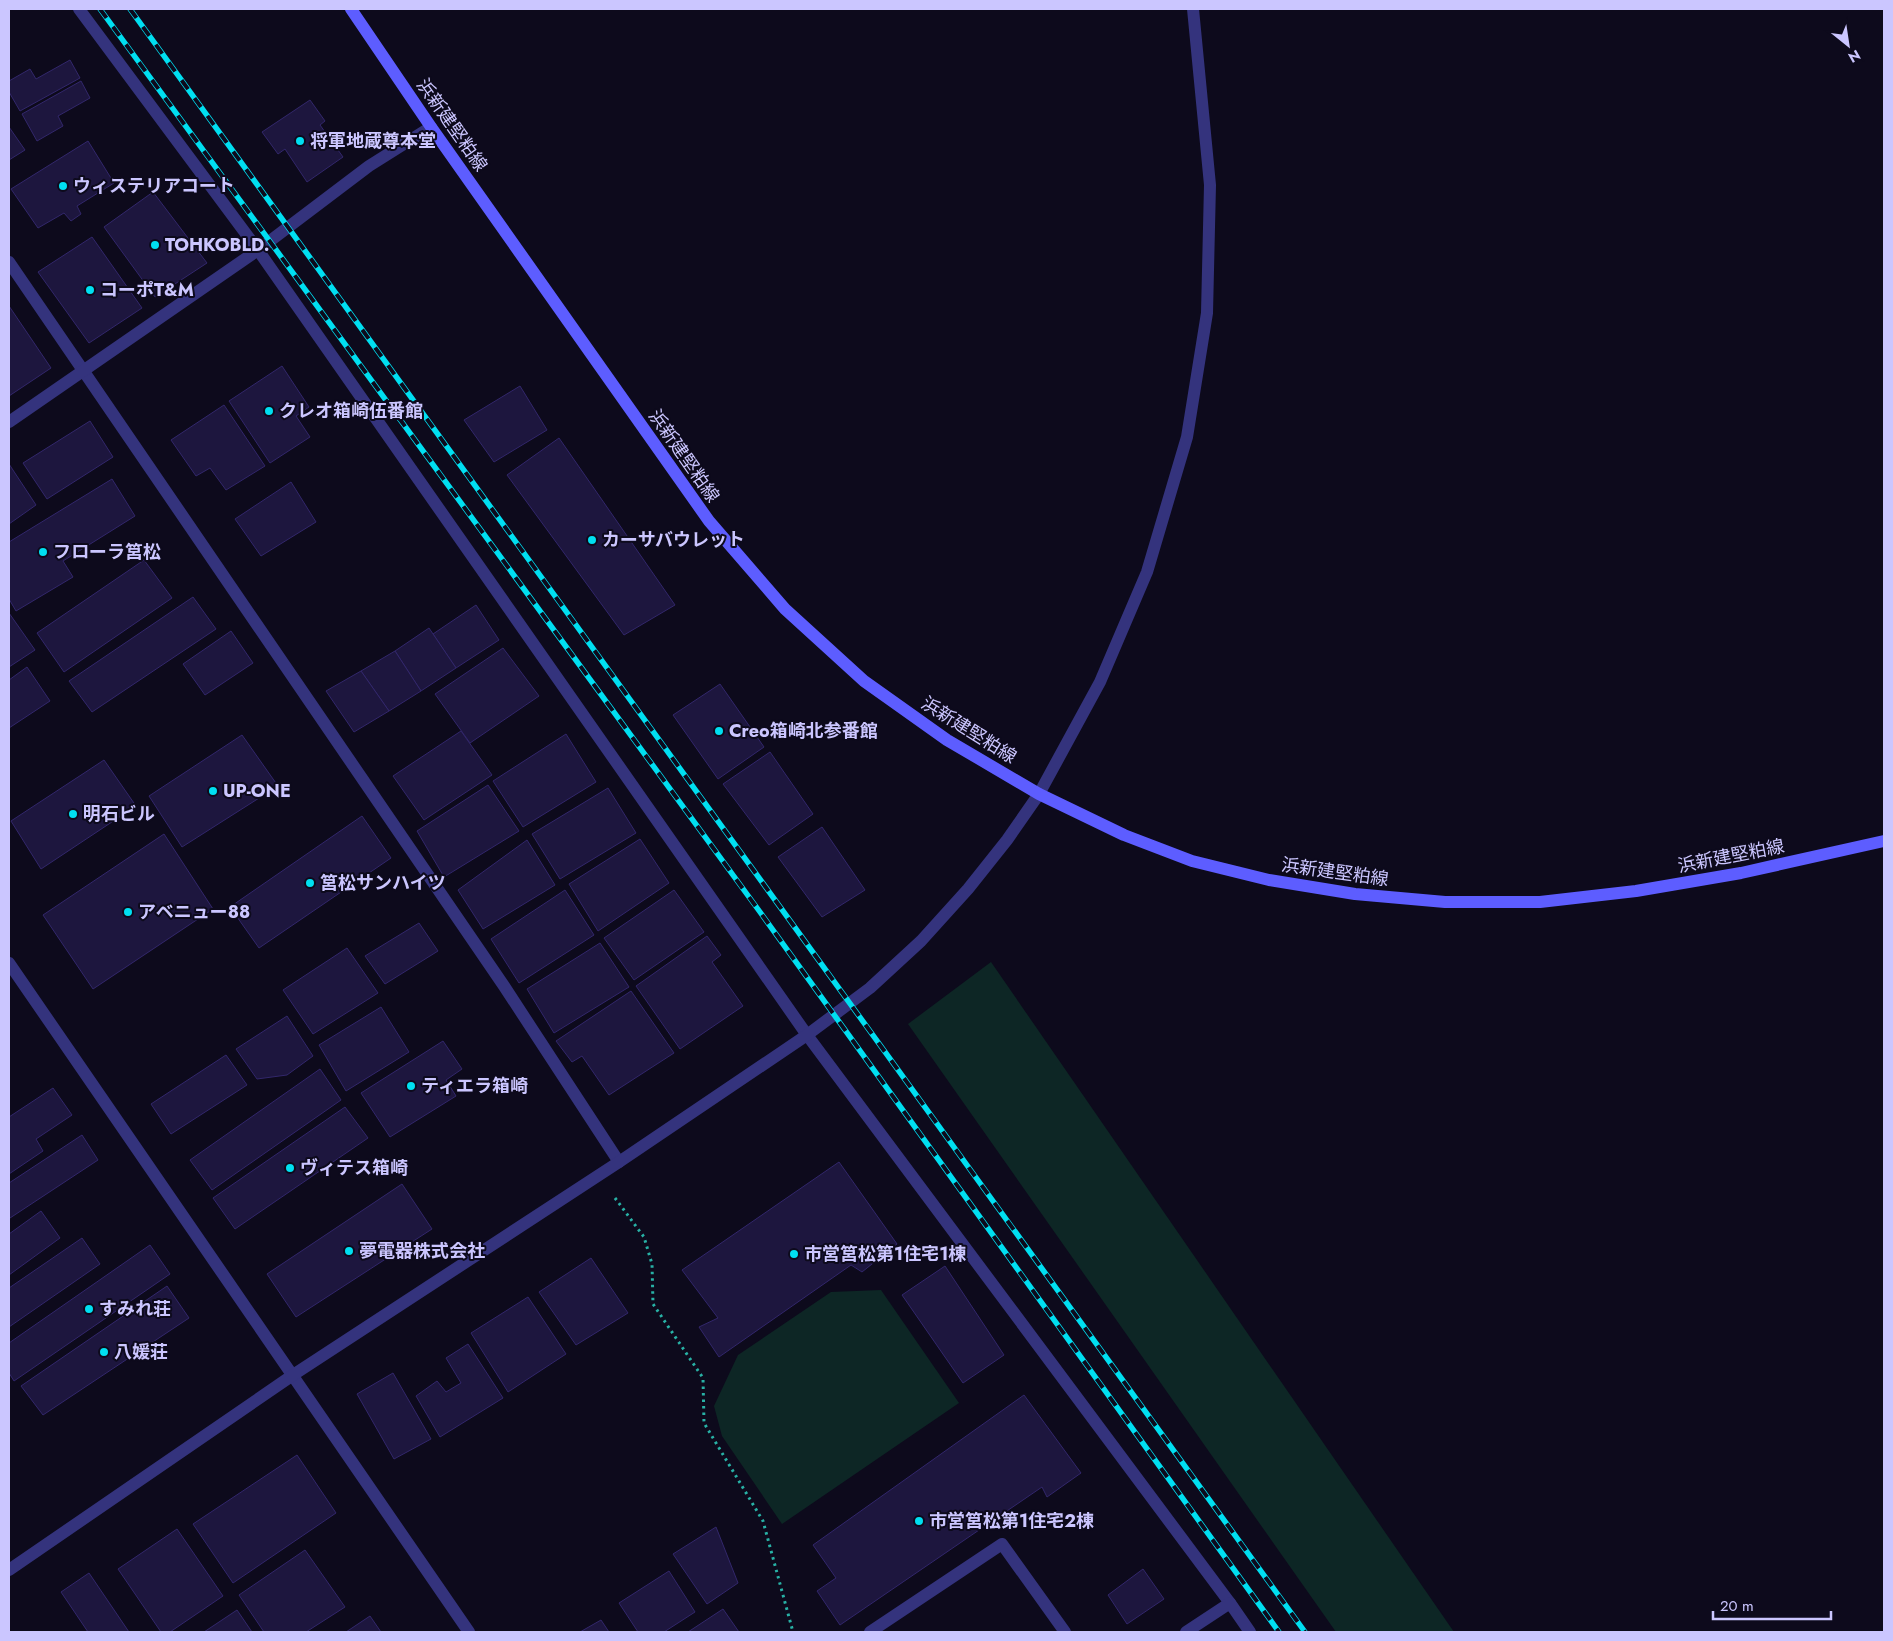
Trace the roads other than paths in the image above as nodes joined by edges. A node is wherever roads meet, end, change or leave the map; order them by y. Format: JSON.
{"nodes":[{"id":1,"x":79,"y":9,"type":"edge"},
{"id":2,"x":351,"y":9,"type":"edge"},
{"id":3,"x":1193,"y":9,"type":"edge"},
{"id":4,"x":431,"y":127,"type":"junction"},
{"id":5,"x":258,"y":250,"type":"junction"},
{"id":6,"x":9,"y":262,"type":"edge"},
{"id":7,"x":82,"y":371,"type":"junction"},
{"id":8,"x":9,"y":422,"type":"edge"},
{"id":9,"x":1039,"y":794,"type":"junction"},
{"id":10,"x":1884,"y":841,"type":"edge"},
{"id":11,"x":9,"y":963,"type":"edge"},
{"id":12,"x":806,"y":1035,"type":"junction"},
{"id":13,"x":619,"y":1162,"type":"junction"},
{"id":14,"x":293,"y":1375,"type":"junction"},
{"id":15,"x":9,"y":1570,"type":"edge"},
{"id":16,"x":1230,"y":1603,"type":"junction"},
{"id":17,"x":469,"y":1632,"type":"edge"},
{"id":18,"x":870,"y":1632,"type":"edge"},
{"id":19,"x":1065,"y":1632,"type":"edge"},
{"id":20,"x":1186,"y":1632,"type":"edge"},
{"id":21,"x":1250,"y":1632,"type":"edge"}],
"edges":[{"from":1,"to":5,"type":"street"},
{"from":2,"to":4,"type":"main road","name":"浜新建堅粕線"},
{"from":3,"to":9,"type":"street"},
{"from":4,"to":5,"type":"street"},
{"from":4,"to":9,"type":"main road","name":"浜新建堅粕線"},
{"from":5,"to":7,"type":"street"},
{"from":5,"to":12,"type":"street"},
{"from":6,"to":7,"type":"street"},
{"from":7,"to":8,"type":"street"},
{"from":7,"to":13,"type":"street"},
{"from":9,"to":10,"type":"main road","name":"浜新建堅粕線"},
{"from":9,"to":12,"type":"street"},
{"from":11,"to":14,"type":"street"},
{"from":12,"to":13,"type":"street"},
{"from":12,"to":16,"type":"street"},
{"from":13,"to":14,"type":"street"},
{"from":14,"to":15,"type":"street"},
{"from":14,"to":17,"type":"street"},
{"from":16,"to":20,"type":"street"},
{"from":16,"to":21,"type":"street"},
{"from":18,"to":19,"type":"street"}]}
